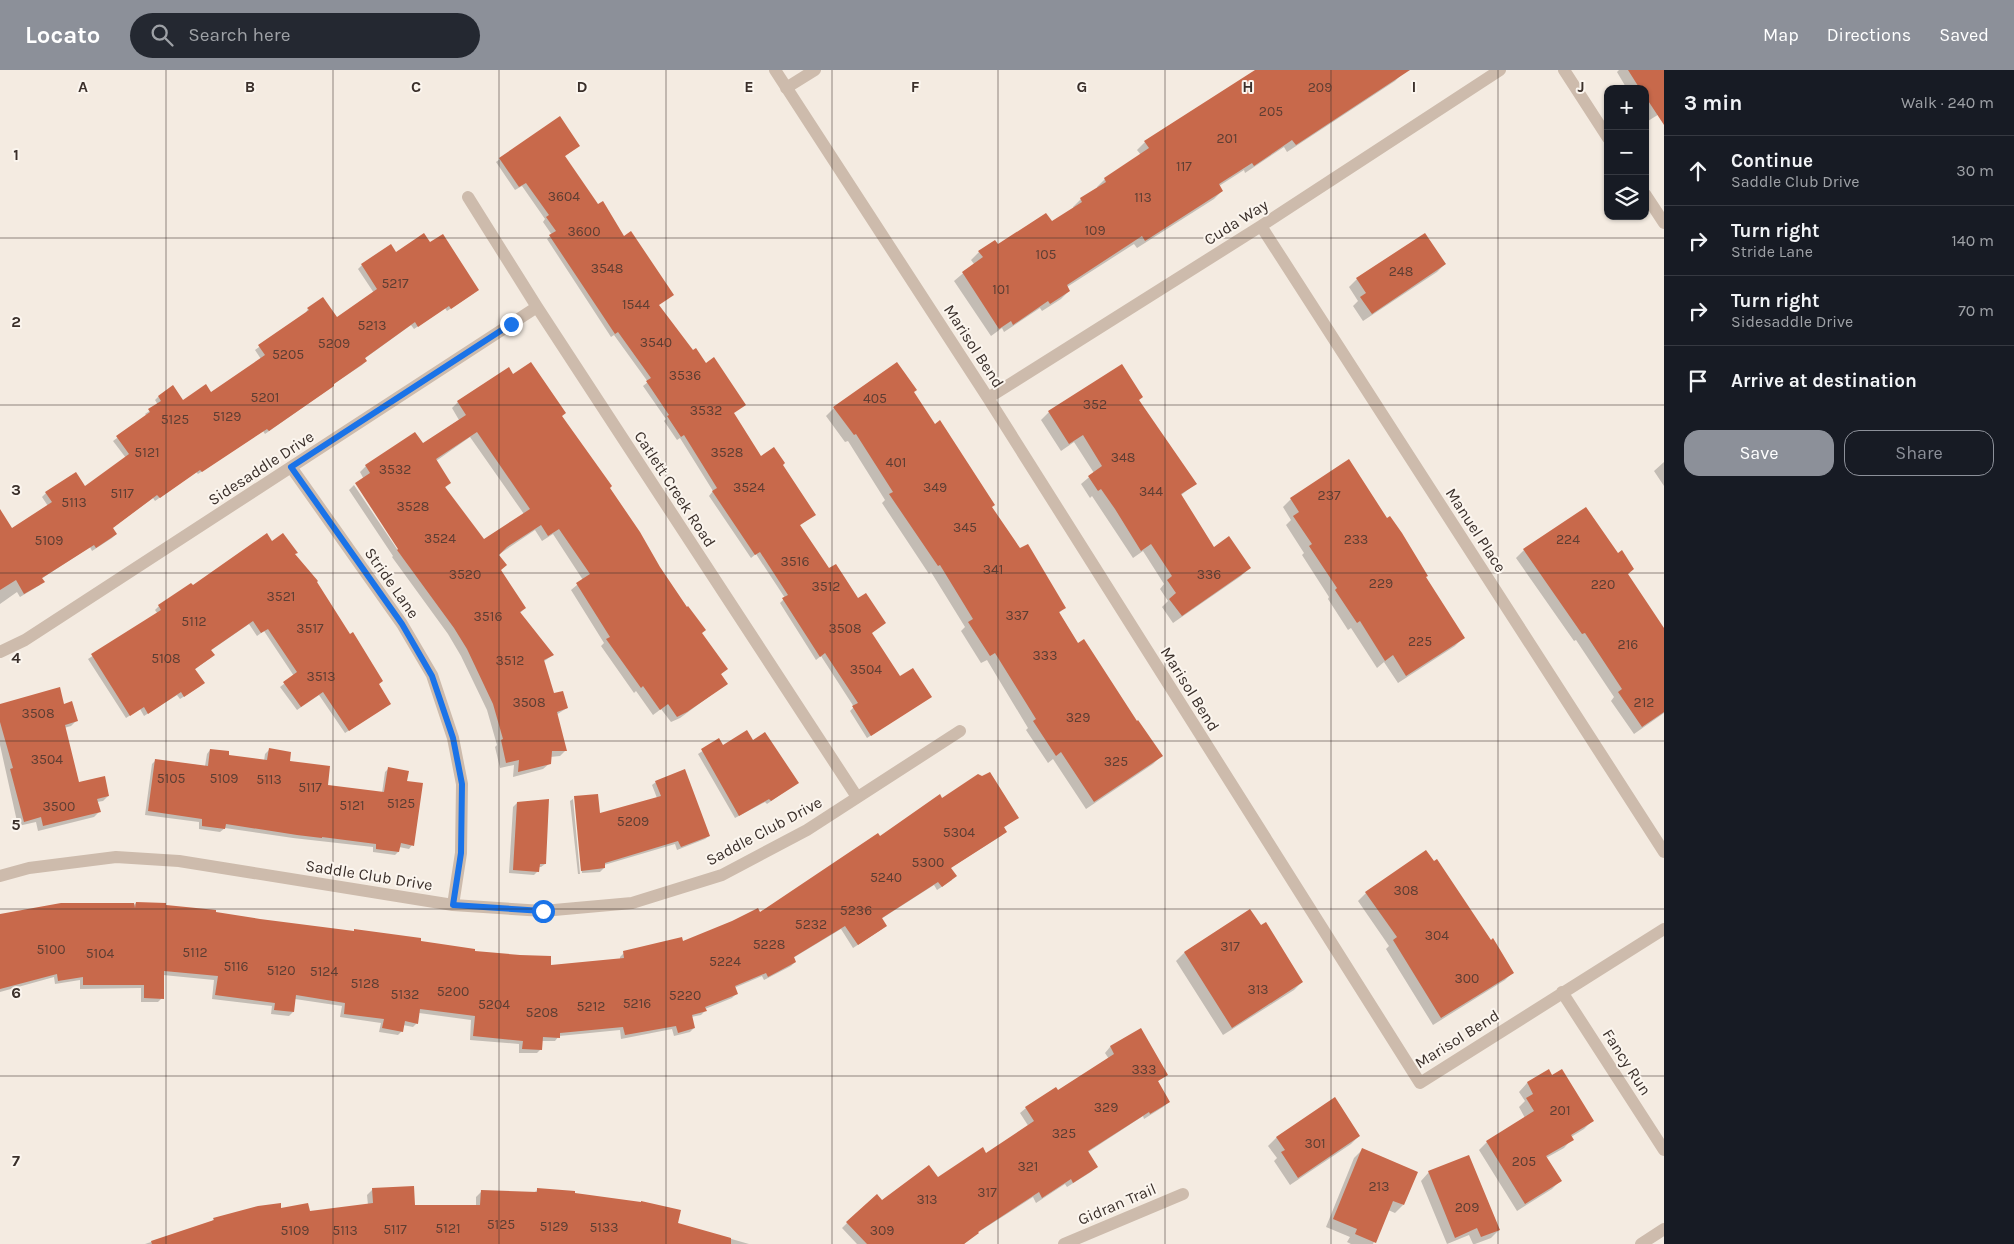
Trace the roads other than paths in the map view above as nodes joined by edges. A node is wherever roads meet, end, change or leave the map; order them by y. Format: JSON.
{"nodes":[{"id":1,"x":775,"y":70,"type":"edge"},
{"id":2,"x":815,"y":70,"type":"edge"},
{"id":3,"x":1500,"y":70,"type":"edge"},
{"id":4,"x":1564,"y":70,"type":"edge"},
{"id":5,"x":786,"y":88,"type":"junction"},
{"id":6,"x":1604,"y":132,"type":"edge"},
{"id":7,"x":468,"y":197,"type":"dead end"},
{"id":8,"x":1649,"y":200,"type":"edge"},
{"id":9,"x":1664,"y":223,"type":"edge"},
{"id":10,"x":1260,"y":226,"type":"junction"},
{"id":11,"x":537,"y":307,"type":"junction"},
{"id":12,"x":988,"y":398,"type":"junction"},
{"id":13,"x":291,"y":467,"type":"junction"},
{"id":14,"x":0,"y":652,"type":"edge"},
{"id":15,"x":960,"y":731,"type":"dead end"},
{"id":16,"x":857,"y":797,"type":"junction"},
{"id":17,"x":1664,"y":852,"type":"edge"},
{"id":18,"x":0,"y":876,"type":"edge"},
{"id":19,"x":453,"y":905,"type":"junction"},
{"id":20,"x":1664,"y":929,"type":"edge"},
{"id":21,"x":1562,"y":992,"type":"junction"},
{"id":22,"x":1664,"y":1150,"type":"edge"},
{"id":23,"x":1183,"y":1194,"type":"dead end"},
{"id":24,"x":1664,"y":1229,"type":"edge"},
{"id":25,"x":1064,"y":1244,"type":"edge"},
{"id":26,"x":1641,"y":1244,"type":"edge"}],
"edges":[{"from":1,"to":5,"type":"street","name":"Marisol Bend"},
{"from":2,"to":5,"type":"street"},
{"from":3,"to":10,"type":"street","name":"Cuda Way"},
{"from":4,"to":6,"type":"street"},
{"from":5,"to":12,"type":"street","name":"Marisol Bend"},
{"from":7,"to":11,"type":"street","name":"Catlett Creek Road"},
{"from":8,"to":9,"type":"street"},
{"from":10,"to":12,"type":"street","name":"Cuda Way"},
{"from":10,"to":17,"type":"street","name":"Manuel Place"},
{"from":11,"to":13,"type":"street","name":"Sidesaddle Drive"},
{"from":11,"to":16,"type":"street","name":"Catlett Creek Road"},
{"from":12,"to":21,"type":"street","name":"Marisol Bend"},
{"from":13,"to":14,"type":"street","name":"Sidesaddle Drive"},
{"from":13,"to":19,"type":"street","name":"Stride Lane"},
{"from":15,"to":16,"type":"street","name":"Saddle Club Drive"},
{"from":16,"to":19,"type":"street","name":"Saddle Club Drive"},
{"from":18,"to":19,"type":"street","name":"Saddle Club Drive"},
{"from":20,"to":21,"type":"street","name":"Marisol Bend"},
{"from":21,"to":22,"type":"street","name":"Fancy Run"},
{"from":23,"to":25,"type":"street","name":"Gidran Trail"},
{"from":24,"to":26,"type":"street"}]}
